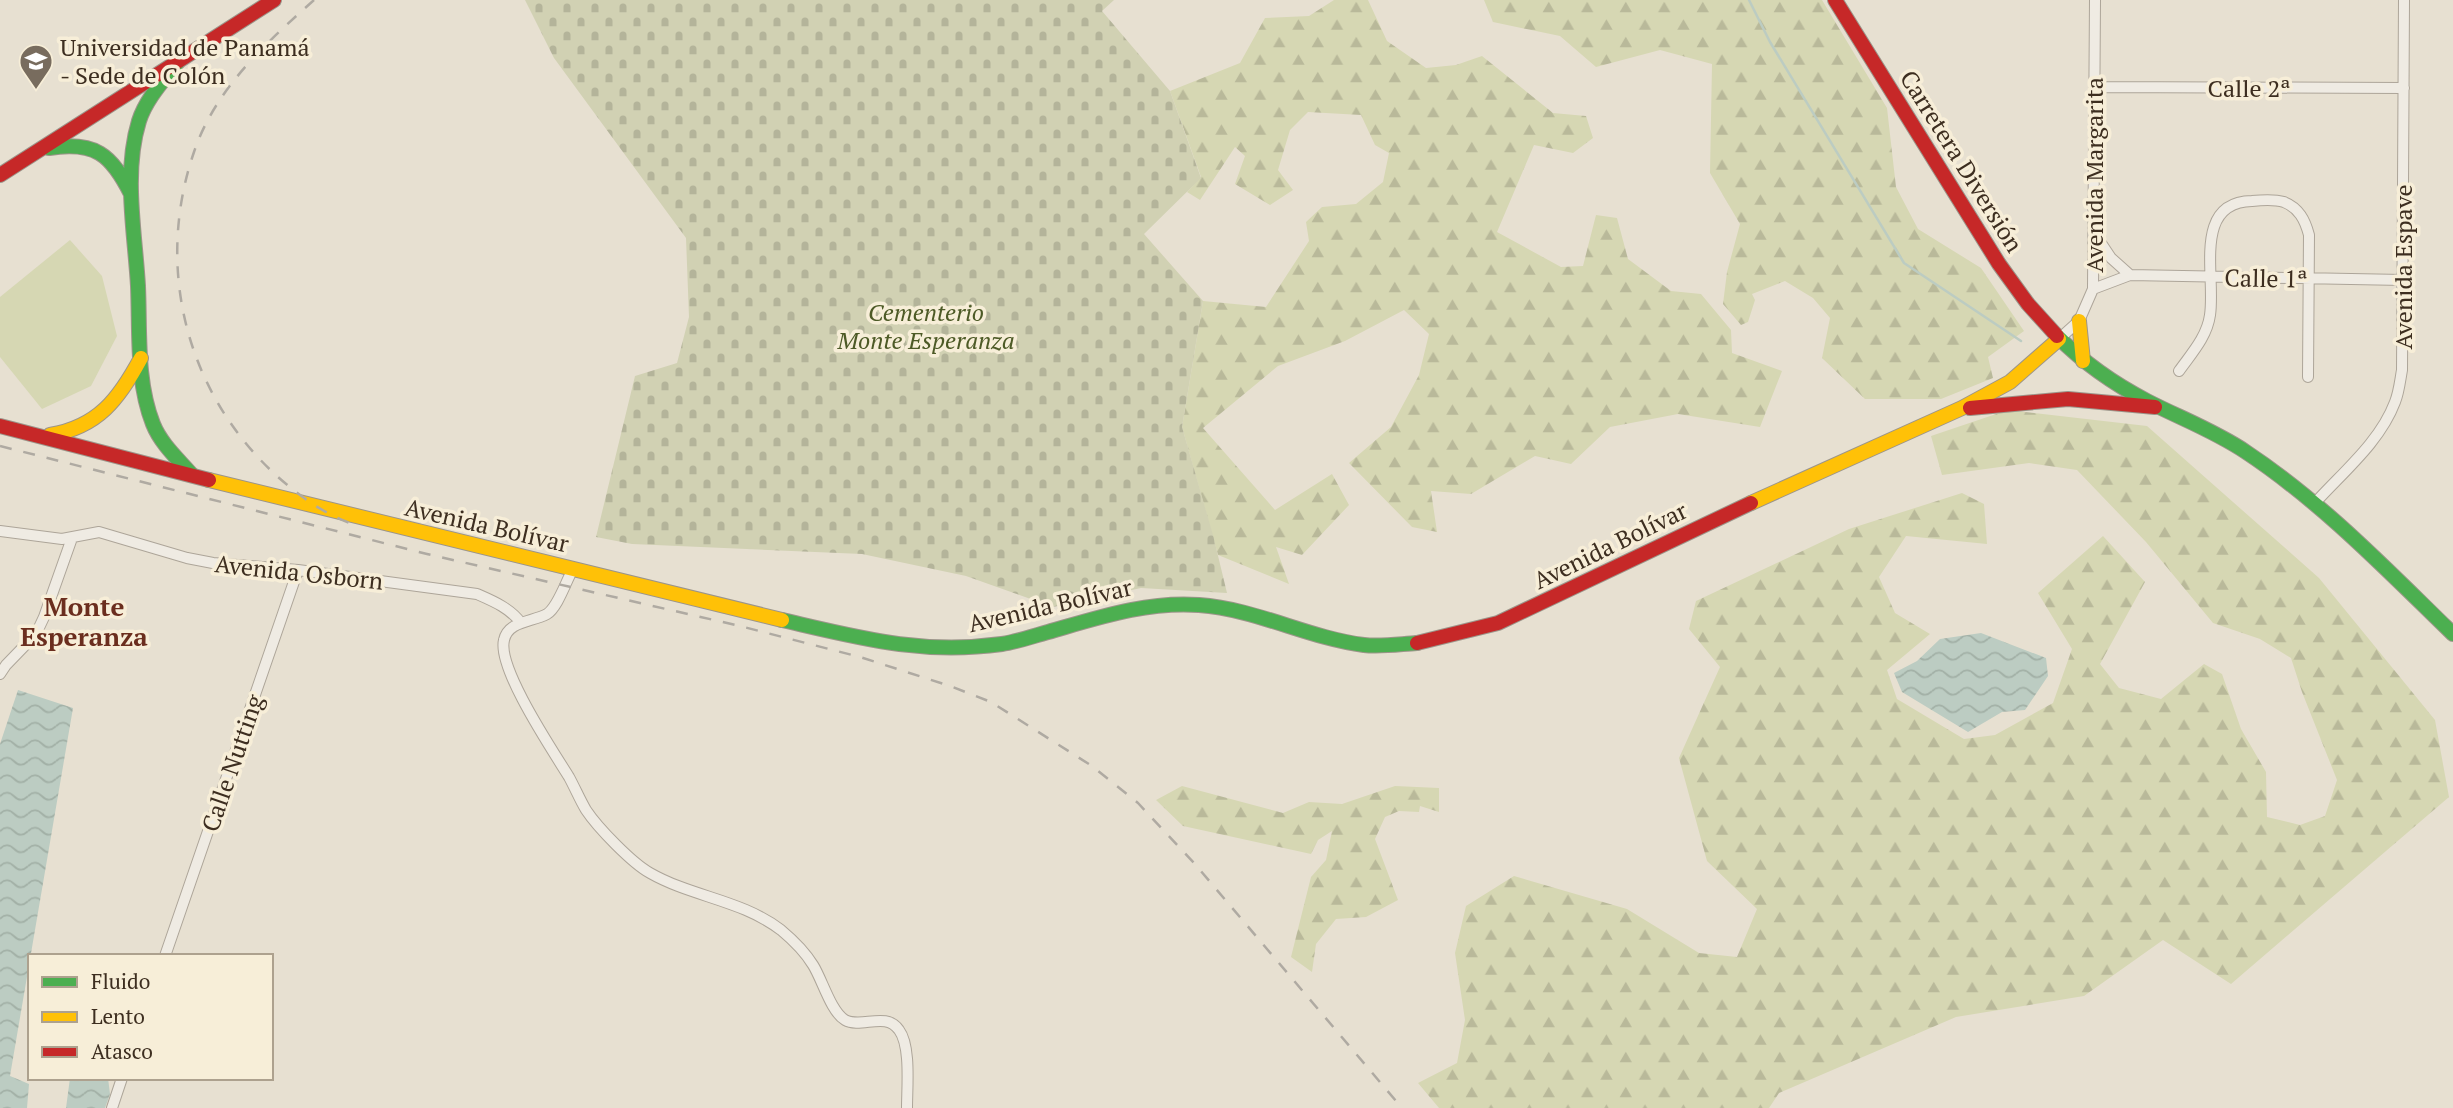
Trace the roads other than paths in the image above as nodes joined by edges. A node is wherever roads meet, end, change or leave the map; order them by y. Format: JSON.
{"nodes":[{"id":1,"x":274,"y":0,"type":"edge"},
{"id":2,"x":1835,"y":0,"type":"edge"},
{"id":3,"x":2095,"y":0,"type":"edge"},
{"id":4,"x":2404,"y":0,"type":"edge"},
{"id":5,"x":177,"y":63,"type":"junction"},
{"id":6,"x":2094,"y":88,"type":"junction"},
{"id":7,"x":2404,"y":88,"type":"junction"},
{"id":8,"x":41,"y":149,"type":"junction"},
{"id":9,"x":0,"y":176,"type":"edge"},
{"id":10,"x":133,"y":198,"type":"junction"},
{"id":11,"x":2095,"y":234,"type":"junction"},
{"id":12,"x":2130,"y":275,"type":"junction"},
{"id":13,"x":2212,"y":277,"type":"junction"},
{"id":14,"x":2309,"y":278,"type":"junction"},
{"id":15,"x":2403,"y":280,"type":"junction"},
{"id":16,"x":2093,"y":289,"type":"junction"},
{"id":17,"x":2079,"y":321,"type":"junction"},
{"id":18,"x":2059,"y":339,"type":"junction"},
{"id":19,"x":142,"y":357,"type":"junction"},
{"id":20,"x":2083,"y":361,"type":"junction"},
{"id":21,"x":2179,"y":371,"type":"dead end"},
{"id":22,"x":2098,"y":372,"type":"junction"},
{"id":23,"x":2308,"y":377,"type":"dead end"},
{"id":24,"x":2124,"y":404,"type":"junction"},
{"id":25,"x":1962,"y":408,"type":"junction"},
{"id":26,"x":2161,"y":408,"type":"junction"},
{"id":27,"x":0,"y":426,"type":"edge"},
{"id":28,"x":38,"y":436,"type":"junction"},
{"id":29,"x":193,"y":476,"type":"junction"},
{"id":30,"x":2315,"y":503,"type":"junction"},
{"id":31,"x":0,"y":531,"type":"edge"},
{"id":32,"x":72,"y":538,"type":"junction"},
{"id":33,"x":573,"y":569,"type":"junction"},
{"id":34,"x":298,"y":570,"type":"junction"},
{"id":35,"x":521,"y":623,"type":"junction"},
{"id":36,"x":2453,"y":634,"type":"edge"},
{"id":37,"x":0,"y":674,"type":"edge"},
{"id":38,"x":166,"y":954,"type":"edge"},
{"id":39,"x":121,"y":1080,"type":"edge"},
{"id":40,"x":112,"y":1108,"type":"edge"},
{"id":41,"x":907,"y":1108,"type":"edge"}],
"edges":[{"from":1,"to":5,"type":"main road"},
{"from":2,"to":18,"type":"main road","name":"Carretera Diversión"},
{"from":3,"to":6,"type":"street","name":"Avenida Margarita"},
{"from":4,"to":7,"type":"street","name":"Avenida Espave"},
{"from":5,"to":8,"type":"main road"},
{"from":5,"to":10,"type":"main road"},
{"from":6,"to":7,"type":"street","name":"Calle 2ª"},
{"from":6,"to":11,"type":"street","name":"Avenida Margarita"},
{"from":7,"to":15,"type":"street","name":"Avenida Espave"},
{"from":8,"to":9,"type":"main road"},
{"from":8,"to":10,"type":"main road"},
{"from":10,"to":19,"type":"main road"},
{"from":11,"to":12,"type":"street"},
{"from":11,"to":16,"type":"street","name":"Avenida Margarita"},
{"from":12,"to":13,"type":"street","name":"Calle 1ª"},
{"from":12,"to":16,"type":"street"},
{"from":13,"to":14,"type":"street","name":"Calle 1ª"},
{"from":13,"to":14,"type":"street"},
{"from":13,"to":21,"type":"street"},
{"from":14,"to":15,"type":"street","name":"Calle 1ª"},
{"from":14,"to":23,"type":"street"},
{"from":15,"to":30,"type":"street","name":"Avenida Espave"},
{"from":16,"to":17,"type":"street","name":"Avenida Margarita"},
{"from":17,"to":18,"type":"street","name":"Avenida Margarita"},
{"from":17,"to":20,"type":"main road"},
{"from":18,"to":20,"type":"main road","name":"Carretera Diversión"},
{"from":18,"to":25,"type":"main road","name":"Avenida Bolívar"},
{"from":19,"to":28,"type":"main road"},
{"from":19,"to":29,"type":"main road"},
{"from":20,"to":22,"type":"main road","name":"Carretera Diversión"},
{"from":22,"to":24,"type":"main road"},
{"from":22,"to":26,"type":"main road"},
{"from":24,"to":25,"type":"main road"},
{"from":24,"to":26,"type":"main road"},
{"from":25,"to":33,"type":"main road","name":"Avenida Bolívar"},
{"from":26,"to":30,"type":"main road"},
{"from":27,"to":28,"type":"main road","name":"Avenida Bolívar"},
{"from":28,"to":29,"type":"main road","name":"Avenida Bolívar"},
{"from":29,"to":33,"type":"main road","name":"Avenida Bolívar"},
{"from":30,"to":36,"type":"main road"},
{"from":31,"to":32,"type":"street","name":"Avenida Osborn"},
{"from":32,"to":34,"type":"street","name":"Avenida Osborn"},
{"from":32,"to":37,"type":"street"},
{"from":33,"to":35,"type":"street"},
{"from":34,"to":35,"type":"street","name":"Avenida Osborn"},
{"from":34,"to":38,"type":"street","name":"Calle Nutting"},
{"from":35,"to":41,"type":"street"},
{"from":39,"to":40,"type":"street"}]}
